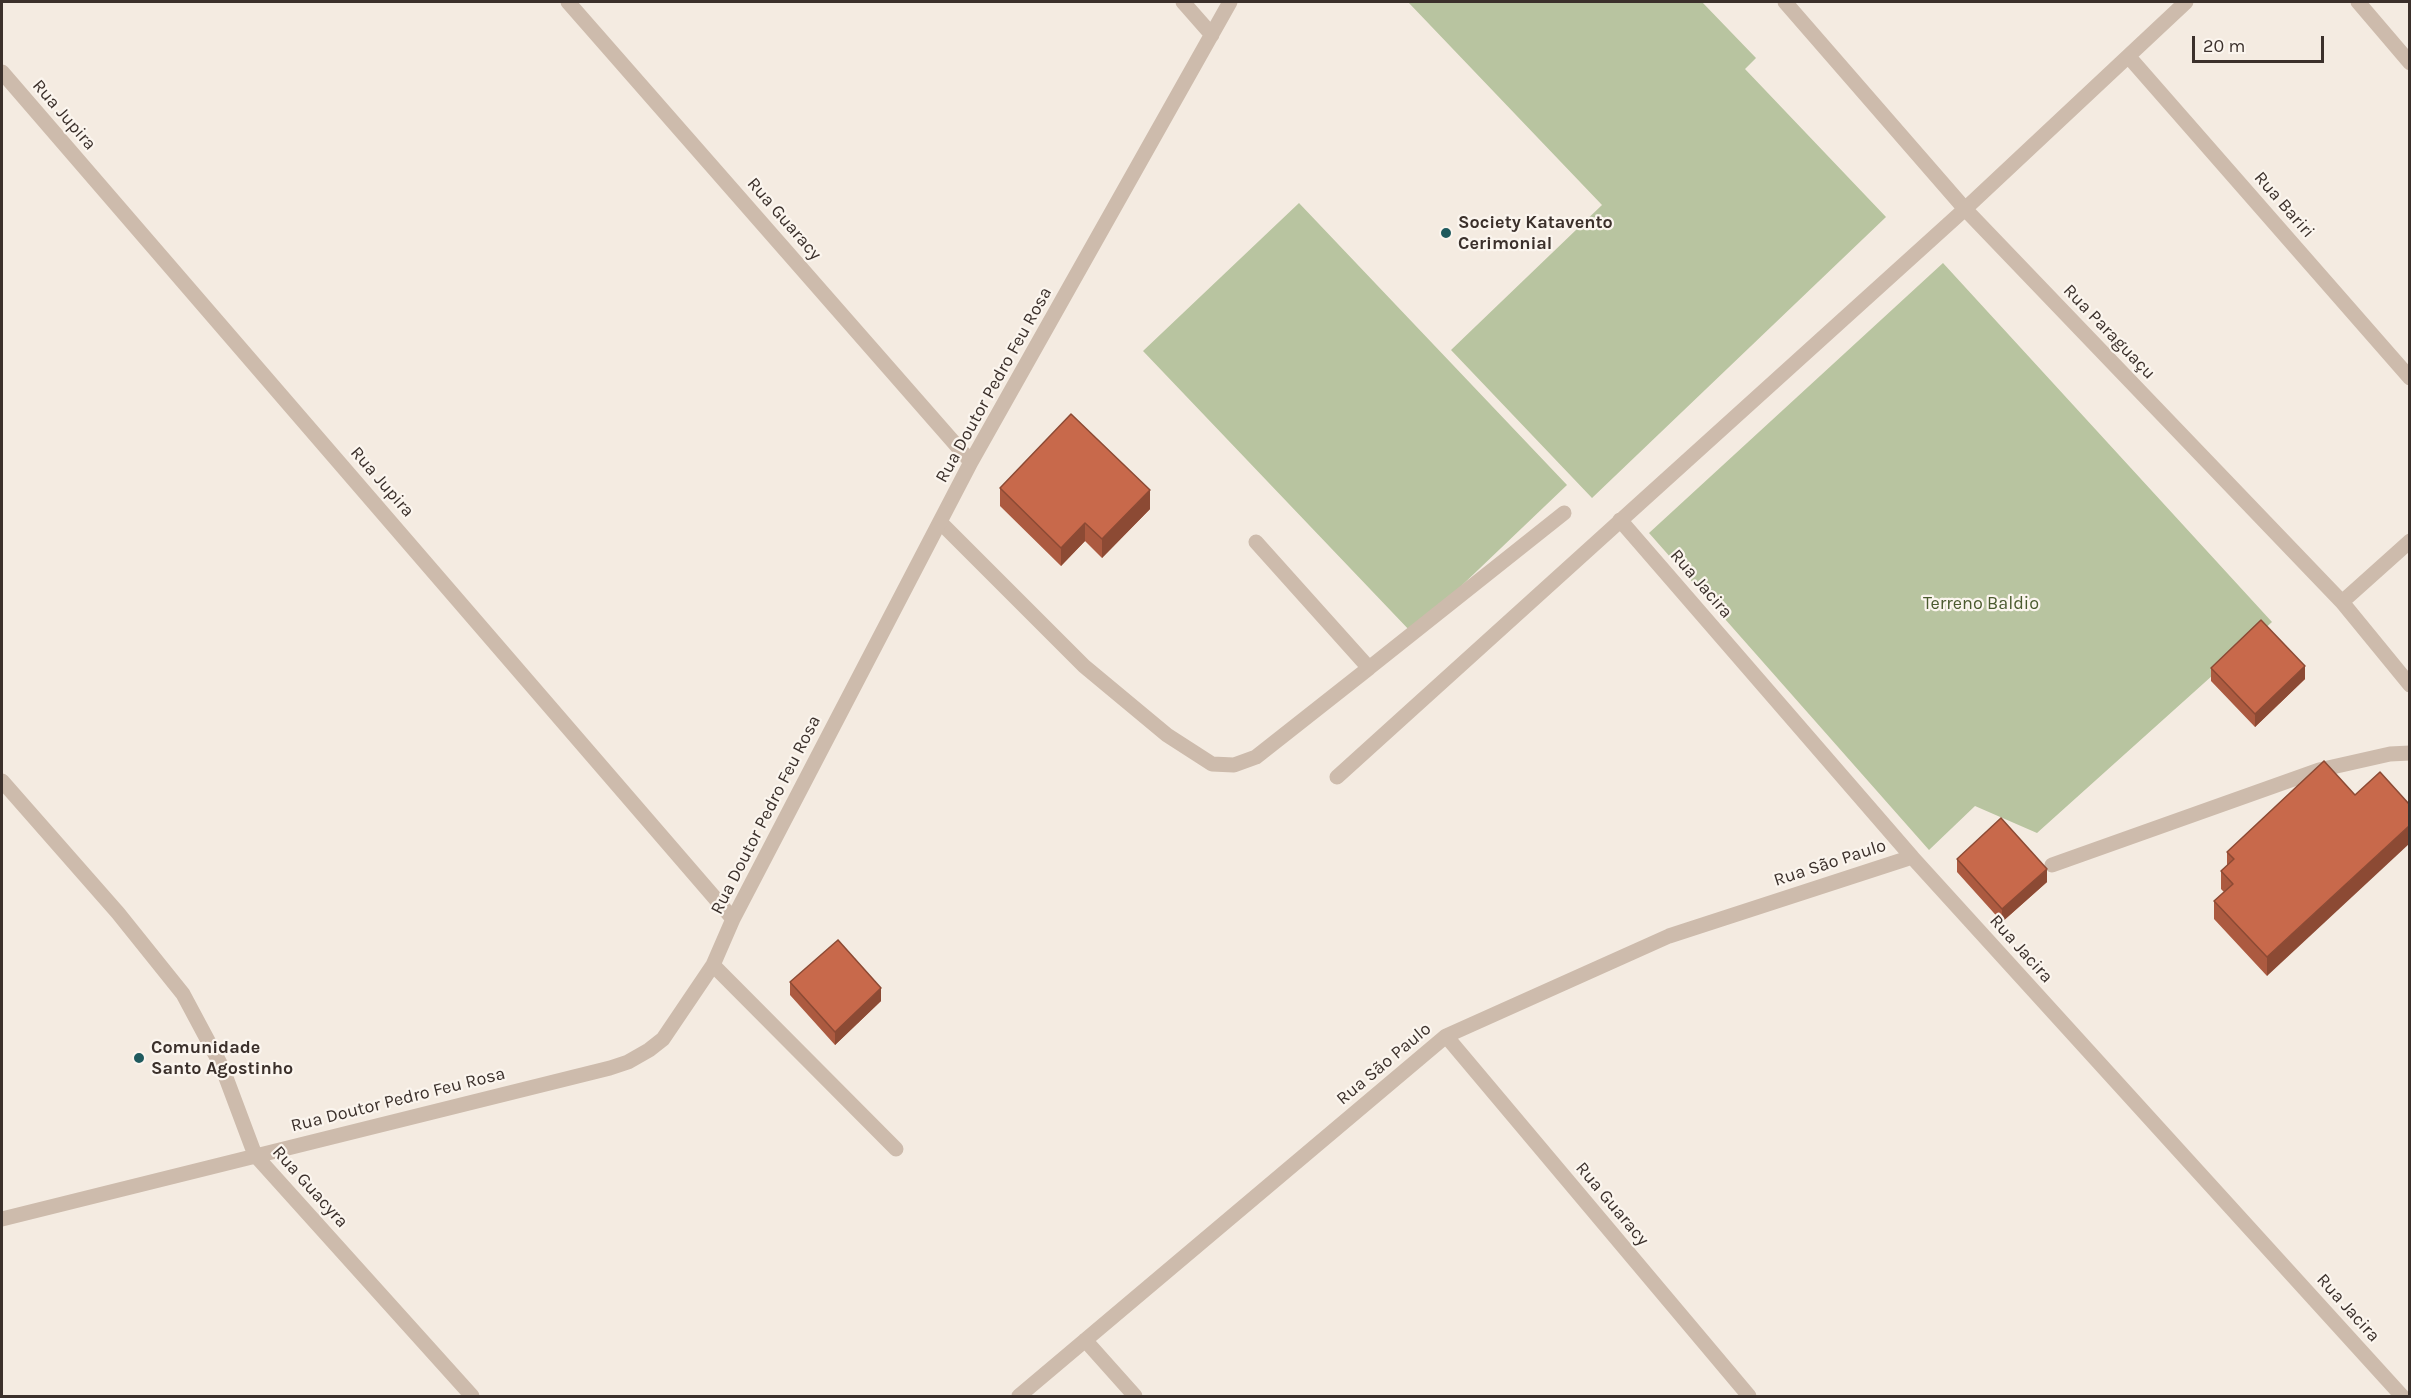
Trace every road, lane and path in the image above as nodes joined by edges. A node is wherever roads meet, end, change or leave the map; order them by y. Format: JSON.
{"nodes":[{"id":1,"x":567,"y":2,"type":"edge"},
{"id":2,"x":1183,"y":2,"type":"edge"},
{"id":3,"x":1230,"y":2,"type":"edge"},
{"id":4,"x":2186,"y":2,"type":"edge"},
{"id":5,"x":2358,"y":2,"type":"edge"},
{"id":6,"x":1792,"y":4,"type":"edge"},
{"id":7,"x":1212,"y":35,"type":"junction"},
{"id":8,"x":2129,"y":57,"type":"junction"},
{"id":9,"x":2409,"y":63,"type":"edge"},
{"id":10,"x":2,"y":72,"type":"edge"},
{"id":11,"x":1965,"y":209,"type":"junction"},
{"id":12,"x":2409,"y":378,"type":"edge"},
{"id":13,"x":971,"y":462,"type":"junction"},
{"id":14,"x":1564,"y":513,"type":"dead end"},
{"id":15,"x":1620,"y":520,"type":"junction"},
{"id":16,"x":941,"y":523,"type":"junction"},
{"id":17,"x":2409,"y":541,"type":"edge"},
{"id":18,"x":1256,"y":542,"type":"dead end"},
{"id":19,"x":2342,"y":602,"type":"junction"},
{"id":20,"x":1369,"y":668,"type":"junction"},
{"id":21,"x":2409,"y":685,"type":"edge"},
{"id":22,"x":2409,"y":753,"type":"edge"},
{"id":23,"x":1337,"y":777,"type":"dead end"},
{"id":24,"x":2,"y":782,"type":"edge"},
{"id":25,"x":1912,"y":857,"type":"junction"},
{"id":26,"x":2052,"y":865,"type":"dead end"},
{"id":27,"x":734,"y":919,"type":"junction"},
{"id":28,"x":713,"y":965,"type":"junction"},
{"id":29,"x":1446,"y":1036,"type":"junction"},
{"id":30,"x":896,"y":1149,"type":"dead end"},
{"id":31,"x":255,"y":1155,"type":"junction"},
{"id":32,"x":2,"y":1219,"type":"edge"},
{"id":33,"x":1085,"y":1340,"type":"junction"},
{"id":34,"x":472,"y":1396,"type":"edge"},
{"id":35,"x":1019,"y":1396,"type":"edge"},
{"id":36,"x":1135,"y":1396,"type":"edge"},
{"id":37,"x":1749,"y":1396,"type":"edge"},
{"id":38,"x":2402,"y":1396,"type":"edge"}],
"edges":[{"from":1,"to":13,"type":"street","name":"Rua Guaracy"},
{"from":2,"to":7,"type":"street"},
{"from":3,"to":7,"type":"street","name":"Rua Doutor Pedro Feu Rosa"},
{"from":4,"to":8,"type":"street"},
{"from":5,"to":9,"type":"street"},
{"from":6,"to":11,"type":"street","name":"Rua Paraguaçu"},
{"from":7,"to":13,"type":"street","name":"Rua Doutor Pedro Feu Rosa"},
{"from":8,"to":11,"type":"street"},
{"from":8,"to":12,"type":"street","name":"Rua Bariri"},
{"from":10,"to":27,"type":"street","name":"Rua Jupira"},
{"from":11,"to":15,"type":"street"},
{"from":11,"to":19,"type":"street","name":"Rua Paraguaçu"},
{"from":13,"to":16,"type":"street","name":"Rua Doutor Pedro Feu Rosa"},
{"from":14,"to":20,"type":"street"},
{"from":15,"to":23,"type":"street"},
{"from":15,"to":25,"type":"street","name":"Rua Jacira"},
{"from":16,"to":20,"type":"street"},
{"from":16,"to":27,"type":"street","name":"Rua Doutor Pedro Feu Rosa"},
{"from":17,"to":19,"type":"street"},
{"from":18,"to":20,"type":"street"},
{"from":19,"to":21,"type":"street","name":"Rua Paraguaçu"},
{"from":22,"to":26,"type":"street"},
{"from":24,"to":31,"type":"street","name":"Rua Guacyra"},
{"from":25,"to":29,"type":"street","name":"Rua São Paulo"},
{"from":25,"to":38,"type":"street","name":"Rua Jacira"},
{"from":27,"to":28,"type":"street","name":"Rua Doutor Pedro Feu Rosa"},
{"from":28,"to":30,"type":"street"},
{"from":28,"to":31,"type":"street","name":"Rua Doutor Pedro Feu Rosa"},
{"from":29,"to":33,"type":"street","name":"Rua São Paulo"},
{"from":29,"to":37,"type":"street","name":"Rua Guaracy"},
{"from":31,"to":32,"type":"street","name":"Rua Doutor Pedro Feu Rosa"},
{"from":31,"to":34,"type":"street","name":"Rua Guacyra"},
{"from":33,"to":35,"type":"street","name":"Rua São Paulo"},
{"from":33,"to":36,"type":"street"}]}
